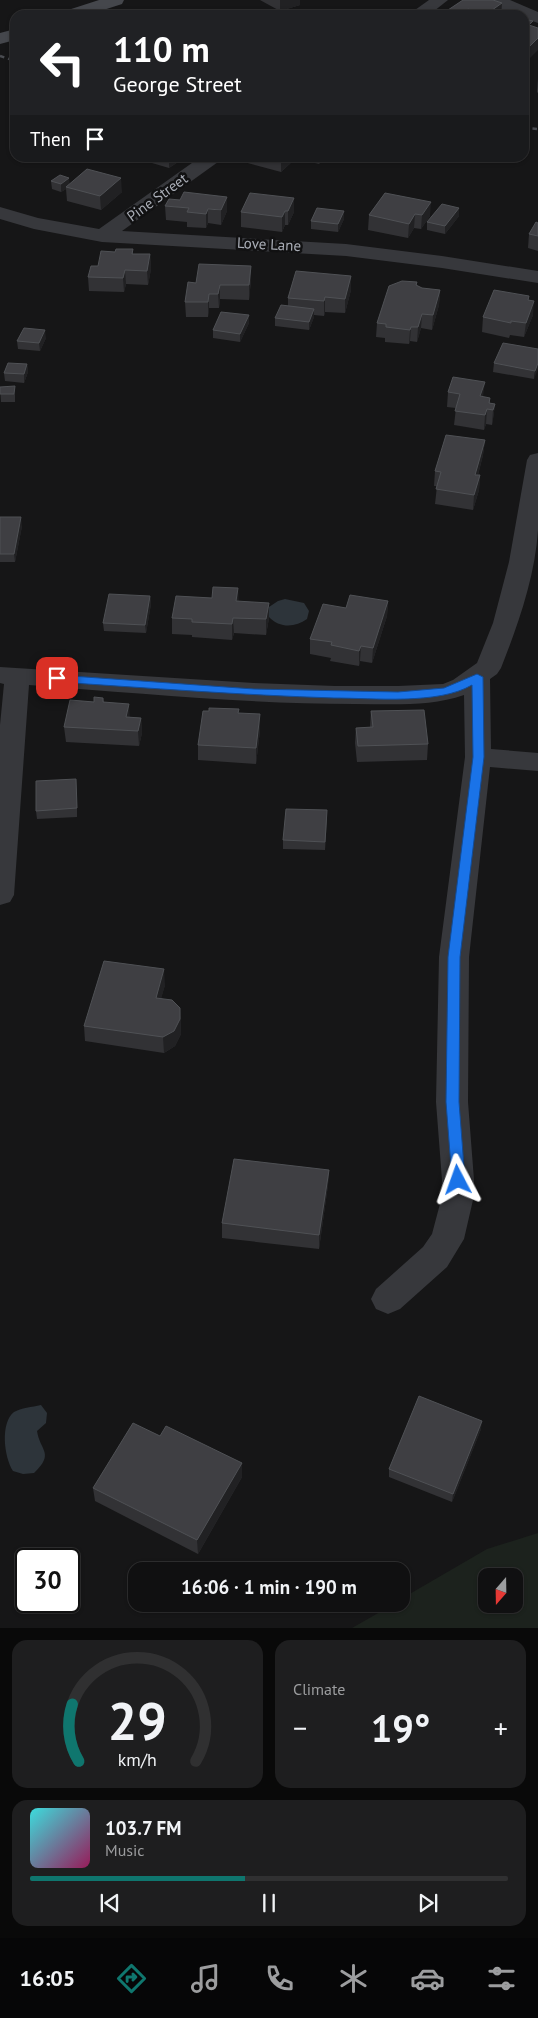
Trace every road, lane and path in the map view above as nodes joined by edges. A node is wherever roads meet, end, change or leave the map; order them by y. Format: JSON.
{"nodes":[{"id":1,"x":116,"y":0,"type":"edge"},
{"id":2,"x":440,"y":0,"type":"edge"},
{"id":3,"x":495,"y":0,"type":"edge"},
{"id":4,"x":86,"y":10,"type":"edge"},
{"id":5,"x":425,"y":10,"type":"edge"},
{"id":6,"x":519,"y":10,"type":"edge"},
{"id":7,"x":206,"y":162,"type":"edge"},
{"id":8,"x":0,"y":213,"type":"edge"},
{"id":9,"x":102,"y":236,"type":"junction"},
{"id":10,"x":538,"y":277,"type":"edge"},
{"id":11,"x":538,"y":460,"type":"edge"},
{"id":12,"x":9,"y":675,"type":"edge"},
{"id":13,"x":477,"y":677,"type":"junction"},
{"id":14,"x":478,"y":757,"type":"junction"},
{"id":15,"x":538,"y":762,"type":"edge"},
{"id":16,"x":0,"y":895,"type":"edge"},
{"id":17,"x":388,"y":1299,"type":"dead end"}],
"edges":[{"from":1,"to":4,"type":"main road"},
{"from":2,"to":5,"type":"street"},
{"from":3,"to":6,"type":"street"},
{"from":7,"to":9,"type":"street","name":"Pine Street"},
{"from":8,"to":9,"type":"street","name":"Love Lane"},
{"from":9,"to":10,"type":"street","name":"Love Lane"},
{"from":11,"to":13,"type":"street"},
{"from":12,"to":13,"type":"street"},
{"from":12,"to":16,"type":"street"},
{"from":13,"to":14,"type":"street"},
{"from":14,"to":15,"type":"street"},
{"from":14,"to":17,"type":"street"}]}
